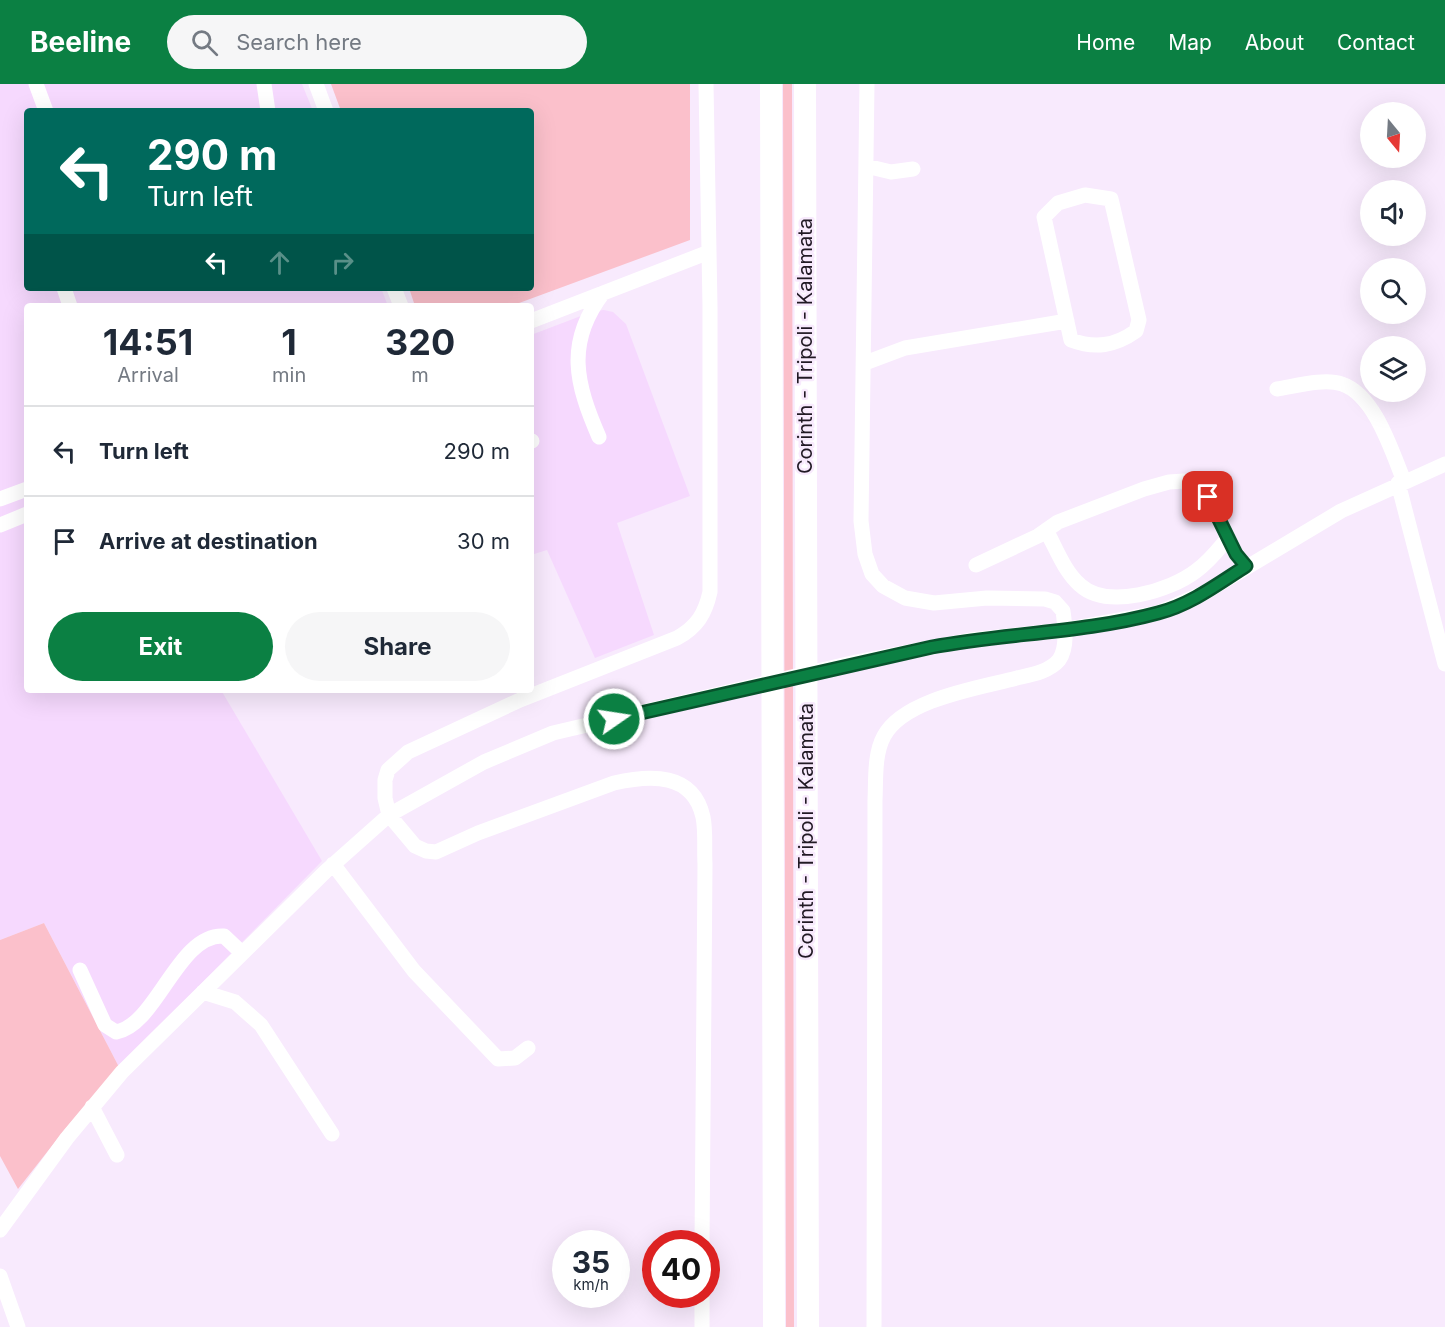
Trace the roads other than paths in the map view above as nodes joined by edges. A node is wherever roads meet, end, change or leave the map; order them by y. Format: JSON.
{"nodes":[{"id":1,"x":36,"y":84,"type":"edge"},
{"id":2,"x":264,"y":84,"type":"edge"},
{"id":3,"x":316,"y":84,"type":"edge"},
{"id":4,"x":706,"y":84,"type":"edge"},
{"id":5,"x":771,"y":84,"type":"edge"},
{"id":6,"x":805,"y":84,"type":"edge"},
{"id":7,"x":867,"y":84,"type":"edge"},
{"id":8,"x":45,"y":108,"type":"edge"},
{"id":9,"x":268,"y":108,"type":"edge"},
{"id":10,"x":325,"y":108,"type":"edge"},
{"id":11,"x":866,"y":166,"type":"junction"},
{"id":12,"x":913,"y":169,"type":"dead end"},
{"id":13,"x":709,"y":252,"type":"junction"},
{"id":14,"x":603,"y":293,"type":"junction"},
{"id":15,"x":534,"y":320,"type":"edge"},
{"id":16,"x":1067,"y":321,"type":"junction"},
{"id":17,"x":865,"y":363,"type":"junction"},
{"id":18,"x":1277,"y":389,"type":"dead end"},
{"id":19,"x":599,"y":437,"type":"dead end"},
{"id":20,"x":1445,"y":464,"type":"edge"},
{"id":21,"x":1401,"y":482,"type":"junction"},
{"id":22,"x":24,"y":490,"type":"edge"},
{"id":23,"x":0,"y":499,"type":"edge"},
{"id":24,"x":24,"y":515,"type":"edge"},
{"id":25,"x":0,"y":525,"type":"edge"},
{"id":26,"x":1046,"y":530,"type":"junction"},
{"id":27,"x":1228,"y":538,"type":"junction"},
{"id":28,"x":976,"y":565,"type":"dead end"},
{"id":29,"x":1246,"y":566,"type":"junction"},
{"id":30,"x":1064,"y":630,"type":"junction"},
{"id":31,"x":1445,"y":664,"type":"edge"},
{"id":32,"x":389,"y":815,"type":"junction"},
{"id":33,"x":333,"y":864,"type":"junction"},
{"id":34,"x":242,"y":953,"type":"junction"},
{"id":35,"x":80,"y":970,"type":"dead end"},
{"id":36,"x":203,"y":992,"type":"junction"},
{"id":37,"x":528,"y":1048,"type":"dead end"},
{"id":38,"x":93,"y":1107,"type":"junction"},
{"id":39,"x":332,"y":1134,"type":"dead end"},
{"id":40,"x":117,"y":1155,"type":"dead end"},
{"id":41,"x":0,"y":1230,"type":"edge"},
{"id":42,"x":702,"y":1230,"type":"edge"},
{"id":43,"x":0,"y":1276,"type":"edge"},
{"id":44,"x":702,"y":1308,"type":"edge"},
{"id":45,"x":18,"y":1327,"type":"edge"},
{"id":46,"x":702,"y":1327,"type":"edge"},
{"id":47,"x":774,"y":1327,"type":"edge"},
{"id":48,"x":808,"y":1327,"type":"edge"},
{"id":49,"x":874,"y":1327,"type":"edge"}],
"edges":[{"from":1,"to":8,"type":"street"},
{"from":2,"to":9,"type":"street"},
{"from":3,"to":10,"type":"street"},
{"from":4,"to":13,"type":"street"},
{"from":5,"to":47,"type":"highway","name":"Corinth - Tripoli - Kalamata"},
{"from":6,"to":48,"type":"highway","name":"Corinth - Tripoli - Kalamata"},
{"from":7,"to":11,"type":"street"},
{"from":11,"to":12,"type":"street"},
{"from":11,"to":17,"type":"street"},
{"from":13,"to":14,"type":"street"},
{"from":13,"to":32,"type":"street"},
{"from":14,"to":15,"type":"street"},
{"from":14,"to":19,"type":"street"},
{"from":16,"to":16,"type":"street"},
{"from":16,"to":17,"type":"street"},
{"from":17,"to":30,"type":"street"},
{"from":18,"to":21,"type":"street"},
{"from":20,"to":21,"type":"street"},
{"from":21,"to":29,"type":"street"},
{"from":21,"to":31,"type":"street"},
{"from":22,"to":23,"type":"street"},
{"from":24,"to":25,"type":"street"},
{"from":26,"to":27,"type":"street"},
{"from":26,"to":27,"type":"street"},
{"from":26,"to":28,"type":"street"},
{"from":27,"to":29,"type":"street"},
{"from":29,"to":30,"type":"street"},
{"from":30,"to":32,"type":"street"},
{"from":30,"to":49,"type":"street"},
{"from":32,"to":33,"type":"street"},
{"from":32,"to":42,"type":"street"},
{"from":33,"to":34,"type":"street"},
{"from":33,"to":37,"type":"street"},
{"from":34,"to":35,"type":"street"},
{"from":34,"to":36,"type":"street"},
{"from":36,"to":38,"type":"street"},
{"from":36,"to":39,"type":"street"},
{"from":38,"to":40,"type":"street"},
{"from":38,"to":41,"type":"street"},
{"from":43,"to":45,"type":"street"},
{"from":44,"to":46,"type":"street"}]}
